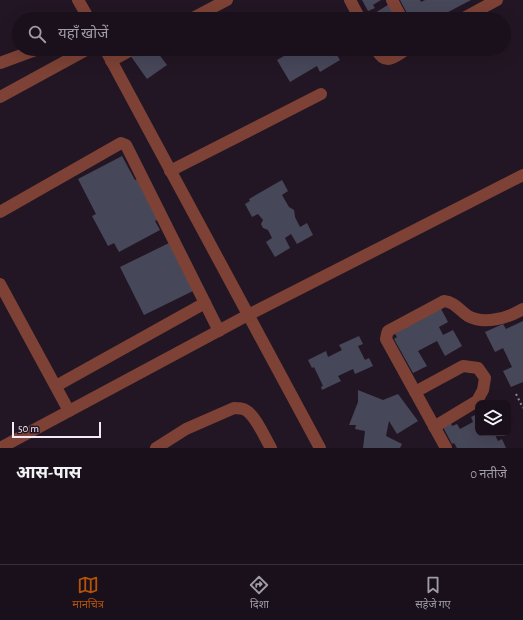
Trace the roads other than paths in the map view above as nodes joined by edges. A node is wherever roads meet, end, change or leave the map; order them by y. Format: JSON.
{"nodes":[{"id":1,"x":78,"y":0,"type":"edge"},
{"id":2,"x":227,"y":0,"type":"edge"},
{"id":3,"x":350,"y":0,"type":"edge"},
{"id":4,"x":392,"y":0,"type":"edge"},
{"id":5,"x":497,"y":0,"type":"edge"},
{"id":6,"x":85,"y":12,"type":"edge"},
{"id":7,"x":204,"y":12,"type":"edge"},
{"id":8,"x":356,"y":12,"type":"edge"},
{"id":9,"x":398,"y":12,"type":"edge"},
{"id":10,"x":475,"y":12,"type":"edge"},
{"id":11,"x":19,"y":56,"type":"edge"},
{"id":12,"x":75,"y":56,"type":"edge"},
{"id":13,"x":108,"y":56,"type":"edge"},
{"id":14,"x":120,"y":56,"type":"edge"},
{"id":15,"x":380,"y":56,"type":"edge"},
{"id":16,"x":395,"y":56,"type":"edge"},
{"id":17,"x":111,"y":61,"type":"junction"},
{"id":18,"x":0,"y":63,"type":"edge"},
{"id":19,"x":321,"y":94,"type":"dead end"},
{"id":20,"x":0,"y":97,"type":"edge"},
{"id":21,"x":170,"y":171,"type":"junction"},
{"id":22,"x":523,"y":175,"type":"edge"},
{"id":23,"x":0,"y":212,"type":"edge"},
{"id":24,"x":0,"y":284,"type":"edge"},
{"id":25,"x":205,"y":303,"type":"junction"},
{"id":26,"x":523,"y":310,"type":"edge"},
{"id":27,"x":248,"y":315,"type":"junction"},
{"id":28,"x":219,"y":331,"type":"junction"},
{"id":29,"x":56,"y":386,"type":"junction"},
{"id":30,"x":415,"y":392,"type":"junction"},
{"id":31,"x":70,"y":411,"type":"junction"},
{"id":32,"x":434,"y":427,"type":"junction"},
{"id":33,"x":0,"y":448,"type":"edge"},
{"id":34,"x":156,"y":448,"type":"edge"},
{"id":35,"x":271,"y":448,"type":"edge"},
{"id":36,"x":320,"y":448,"type":"edge"},
{"id":37,"x":446,"y":448,"type":"edge"}],
"edges":[{"from":1,"to":6,"type":"street"},
{"from":2,"to":7,"type":"street"},
{"from":3,"to":8,"type":"street"},
{"from":4,"to":9,"type":"street"},
{"from":5,"to":10,"type":"street"},
{"from":11,"to":18,"type":"street"},
{"from":12,"to":20,"type":"street"},
{"from":13,"to":17,"type":"street"},
{"from":14,"to":17,"type":"street"},
{"from":15,"to":16,"type":"street"},
{"from":17,"to":21,"type":"street"},
{"from":19,"to":21,"type":"street"},
{"from":21,"to":27,"type":"street"},
{"from":22,"to":27,"type":"street"},
{"from":23,"to":25,"type":"street"},
{"from":24,"to":29,"type":"street"},
{"from":25,"to":28,"type":"street"},
{"from":25,"to":29,"type":"street"},
{"from":26,"to":30,"type":"street"},
{"from":27,"to":28,"type":"street"},
{"from":27,"to":36,"type":"street"},
{"from":28,"to":31,"type":"street"},
{"from":29,"to":31,"type":"street"},
{"from":30,"to":32,"type":"street"},
{"from":30,"to":32,"type":"street"},
{"from":31,"to":33,"type":"street"},
{"from":32,"to":37,"type":"street"},
{"from":34,"to":35,"type":"street"}]}
